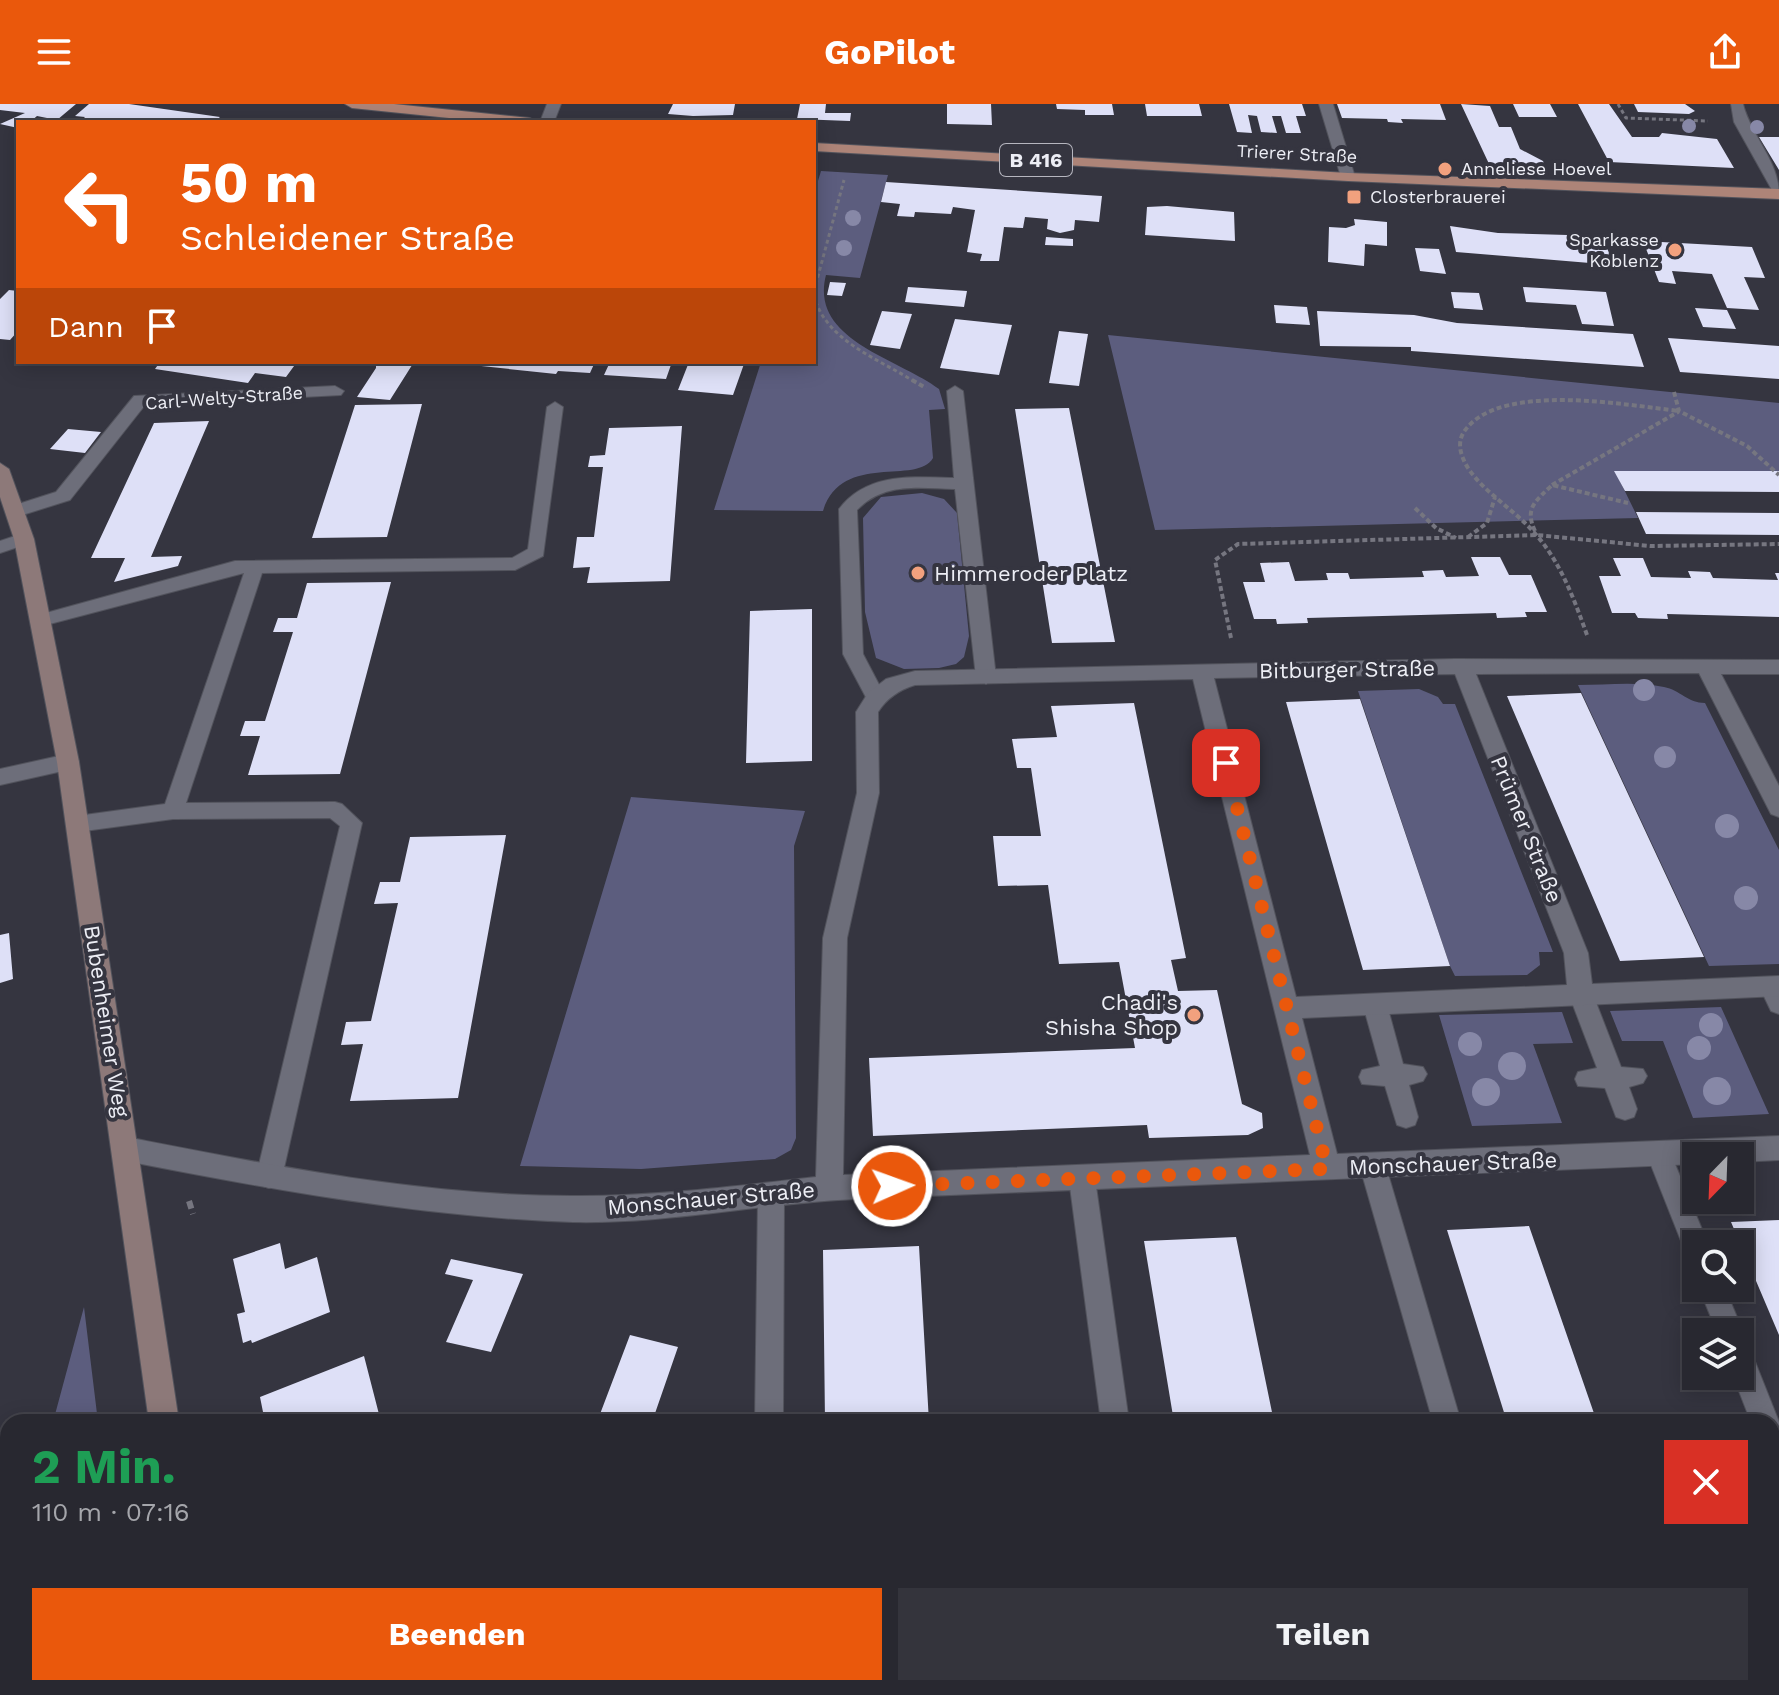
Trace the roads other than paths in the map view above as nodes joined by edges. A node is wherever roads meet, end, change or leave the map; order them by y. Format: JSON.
{"nodes":[{"id":1,"x":352,"y":104,"type":"edge"},
{"id":2,"x":1326,"y":104,"type":"edge"},
{"id":3,"x":1737,"y":104,"type":"edge"},
{"id":4,"x":510,"y":120,"type":"edge"},
{"id":5,"x":816,"y":147,"type":"edge"},
{"id":6,"x":1348,"y":177,"type":"junction"},
{"id":7,"x":1779,"y":192,"type":"edge"},
{"id":8,"x":335,"y":391,"type":"dead end"},
{"id":9,"x":955,"y":391,"type":"dead end"},
{"id":10,"x":555,"y":407,"type":"dead end"},
{"id":11,"x":0,"y":469,"type":"edge"},
{"id":12,"x":963,"y":484,"type":"junction"},
{"id":13,"x":16,"y":511,"type":"junction"},
{"id":14,"x":24,"y":539,"type":"junction"},
{"id":15,"x":0,"y":547,"type":"edge"},
{"id":16,"x":255,"y":567,"type":"junction"},
{"id":17,"x":42,"y":620,"type":"junction"},
{"id":18,"x":1706,"y":666,"type":"junction"},
{"id":19,"x":1779,"y":667,"type":"edge"},
{"id":20,"x":1463,"y":668,"type":"junction"},
{"id":21,"x":1202,"y":671,"type":"junction"},
{"id":22,"x":986,"y":677,"type":"junction"},
{"id":23,"x":876,"y":698,"type":"junction"},
{"id":24,"x":68,"y":762,"type":"junction"},
{"id":25,"x":0,"y":777,"type":"edge"},
{"id":26,"x":1779,"y":808,"type":"edge"},
{"id":27,"x":173,"y":811,"type":"junction"},
{"id":28,"x":77,"y":824,"type":"junction"},
{"id":29,"x":1580,"y":992,"type":"junction"},
{"id":30,"x":1776,"y":992,"type":"edge"},
{"id":31,"x":1375,"y":1005,"type":"junction"},
{"id":32,"x":1289,"y":1008,"type":"junction"},
{"id":33,"x":1624,"y":1076,"type":"junction"},
{"id":34,"x":1587,"y":1079,"type":"dead end"},
{"id":35,"x":1625,"y":1109,"type":"dead end"},
{"id":36,"x":1406,"y":1117,"type":"dead end"},
{"id":37,"x":1779,"y":1148,"type":"edge"},
{"id":38,"x":126,"y":1149,"type":"junction"},
{"id":39,"x":1659,"y":1155,"type":"junction"},
{"id":40,"x":1373,"y":1167,"type":"junction"},
{"id":41,"x":1327,"y":1169,"type":"junction"},
{"id":42,"x":269,"y":1177,"type":"junction"},
{"id":43,"x":1082,"y":1179,"type":"junction"},
{"id":44,"x":829,"y":1188,"type":"junction"},
{"id":45,"x":771,"y":1197,"type":"junction"},
{"id":46,"x":1689,"y":1230,"type":"edge"},
{"id":47,"x":1752,"y":1390,"type":"edge"},
{"id":48,"x":163,"y":1414,"type":"edge"},
{"id":49,"x":769,"y":1414,"type":"edge"},
{"id":50,"x":1114,"y":1414,"type":"edge"},
{"id":51,"x":1445,"y":1414,"type":"edge"},
{"id":52,"x":1762,"y":1414,"type":"edge"}],
"edges":[{"from":1,"to":4,"type":"main road"},
{"from":2,"to":6,"type":"street"},
{"from":3,"to":7,"type":"lane"},
{"from":5,"to":6,"type":"main road","name":"Trierer Straße","number":"B 416"},
{"from":6,"to":7,"type":"main road","name":"Trierer Straße","number":"B 416"},
{"from":8,"to":13,"type":"street","name":"Carl-Welty-Straße"},
{"from":9,"to":12,"type":"lane"},
{"from":10,"to":16,"type":"lane"},
{"from":11,"to":13,"type":"street","name":"Bubenheimer Weg"},
{"from":12,"to":22,"type":"lane"},
{"from":12,"to":23,"type":"lane"},
{"from":13,"to":14,"type":"street","name":"Bubenheimer Weg"},
{"from":14,"to":15,"type":"lane"},
{"from":14,"to":17,"type":"street","name":"Bubenheimer Weg"},
{"from":16,"to":17,"type":"lane"},
{"from":16,"to":27,"type":"lane"},
{"from":17,"to":24,"type":"street","name":"Bubenheimer Weg"},
{"from":18,"to":19,"type":"street","name":"Bitburger Straße"},
{"from":18,"to":20,"type":"street","name":"Bitburger Straße"},
{"from":18,"to":26,"type":"street"},
{"from":20,"to":21,"type":"street","name":"Bitburger Straße"},
{"from":20,"to":29,"type":"street","name":"Prümer Straße"},
{"from":21,"to":22,"type":"street","name":"Bitburger Straße"},
{"from":21,"to":32,"type":"street"},
{"from":22,"to":23,"type":"street","name":"Bitburger Straße"},
{"from":23,"to":44,"type":"street"},
{"from":24,"to":25,"type":"street"},
{"from":24,"to":28,"type":"street","name":"Bubenheimer Weg"},
{"from":27,"to":28,"type":"lane"},
{"from":27,"to":42,"type":"lane"},
{"from":28,"to":38,"type":"street","name":"Bubenheimer Weg"},
{"from":29,"to":30,"type":"street"},
{"from":29,"to":31,"type":"street"},
{"from":29,"to":33,"type":"lane"},
{"from":31,"to":32,"type":"street"},
{"from":31,"to":36,"type":"lane"},
{"from":32,"to":41,"type":"street"},
{"from":33,"to":34,"type":"lane"},
{"from":33,"to":35,"type":"lane"},
{"from":37,"to":39,"type":"street","name":"Monschauer Straße"},
{"from":38,"to":42,"type":"street","name":"Monschauer Straße"},
{"from":38,"to":48,"type":"street","name":"Bubenheimer Weg"},
{"from":39,"to":40,"type":"street","name":"Monschauer Straße"},
{"from":39,"to":46,"type":"lane"},
{"from":40,"to":41,"type":"street","name":"Monschauer Straße"},
{"from":40,"to":51,"type":"lane"},
{"from":41,"to":43,"type":"street","name":"Monschauer Straße"},
{"from":42,"to":45,"type":"street","name":"Monschauer Straße"},
{"from":43,"to":44,"type":"street","name":"Monschauer Straße"},
{"from":43,"to":50,"type":"lane"},
{"from":44,"to":45,"type":"street","name":"Monschauer Straße"},
{"from":45,"to":49,"type":"lane"},
{"from":47,"to":52,"type":"lane"}]}
